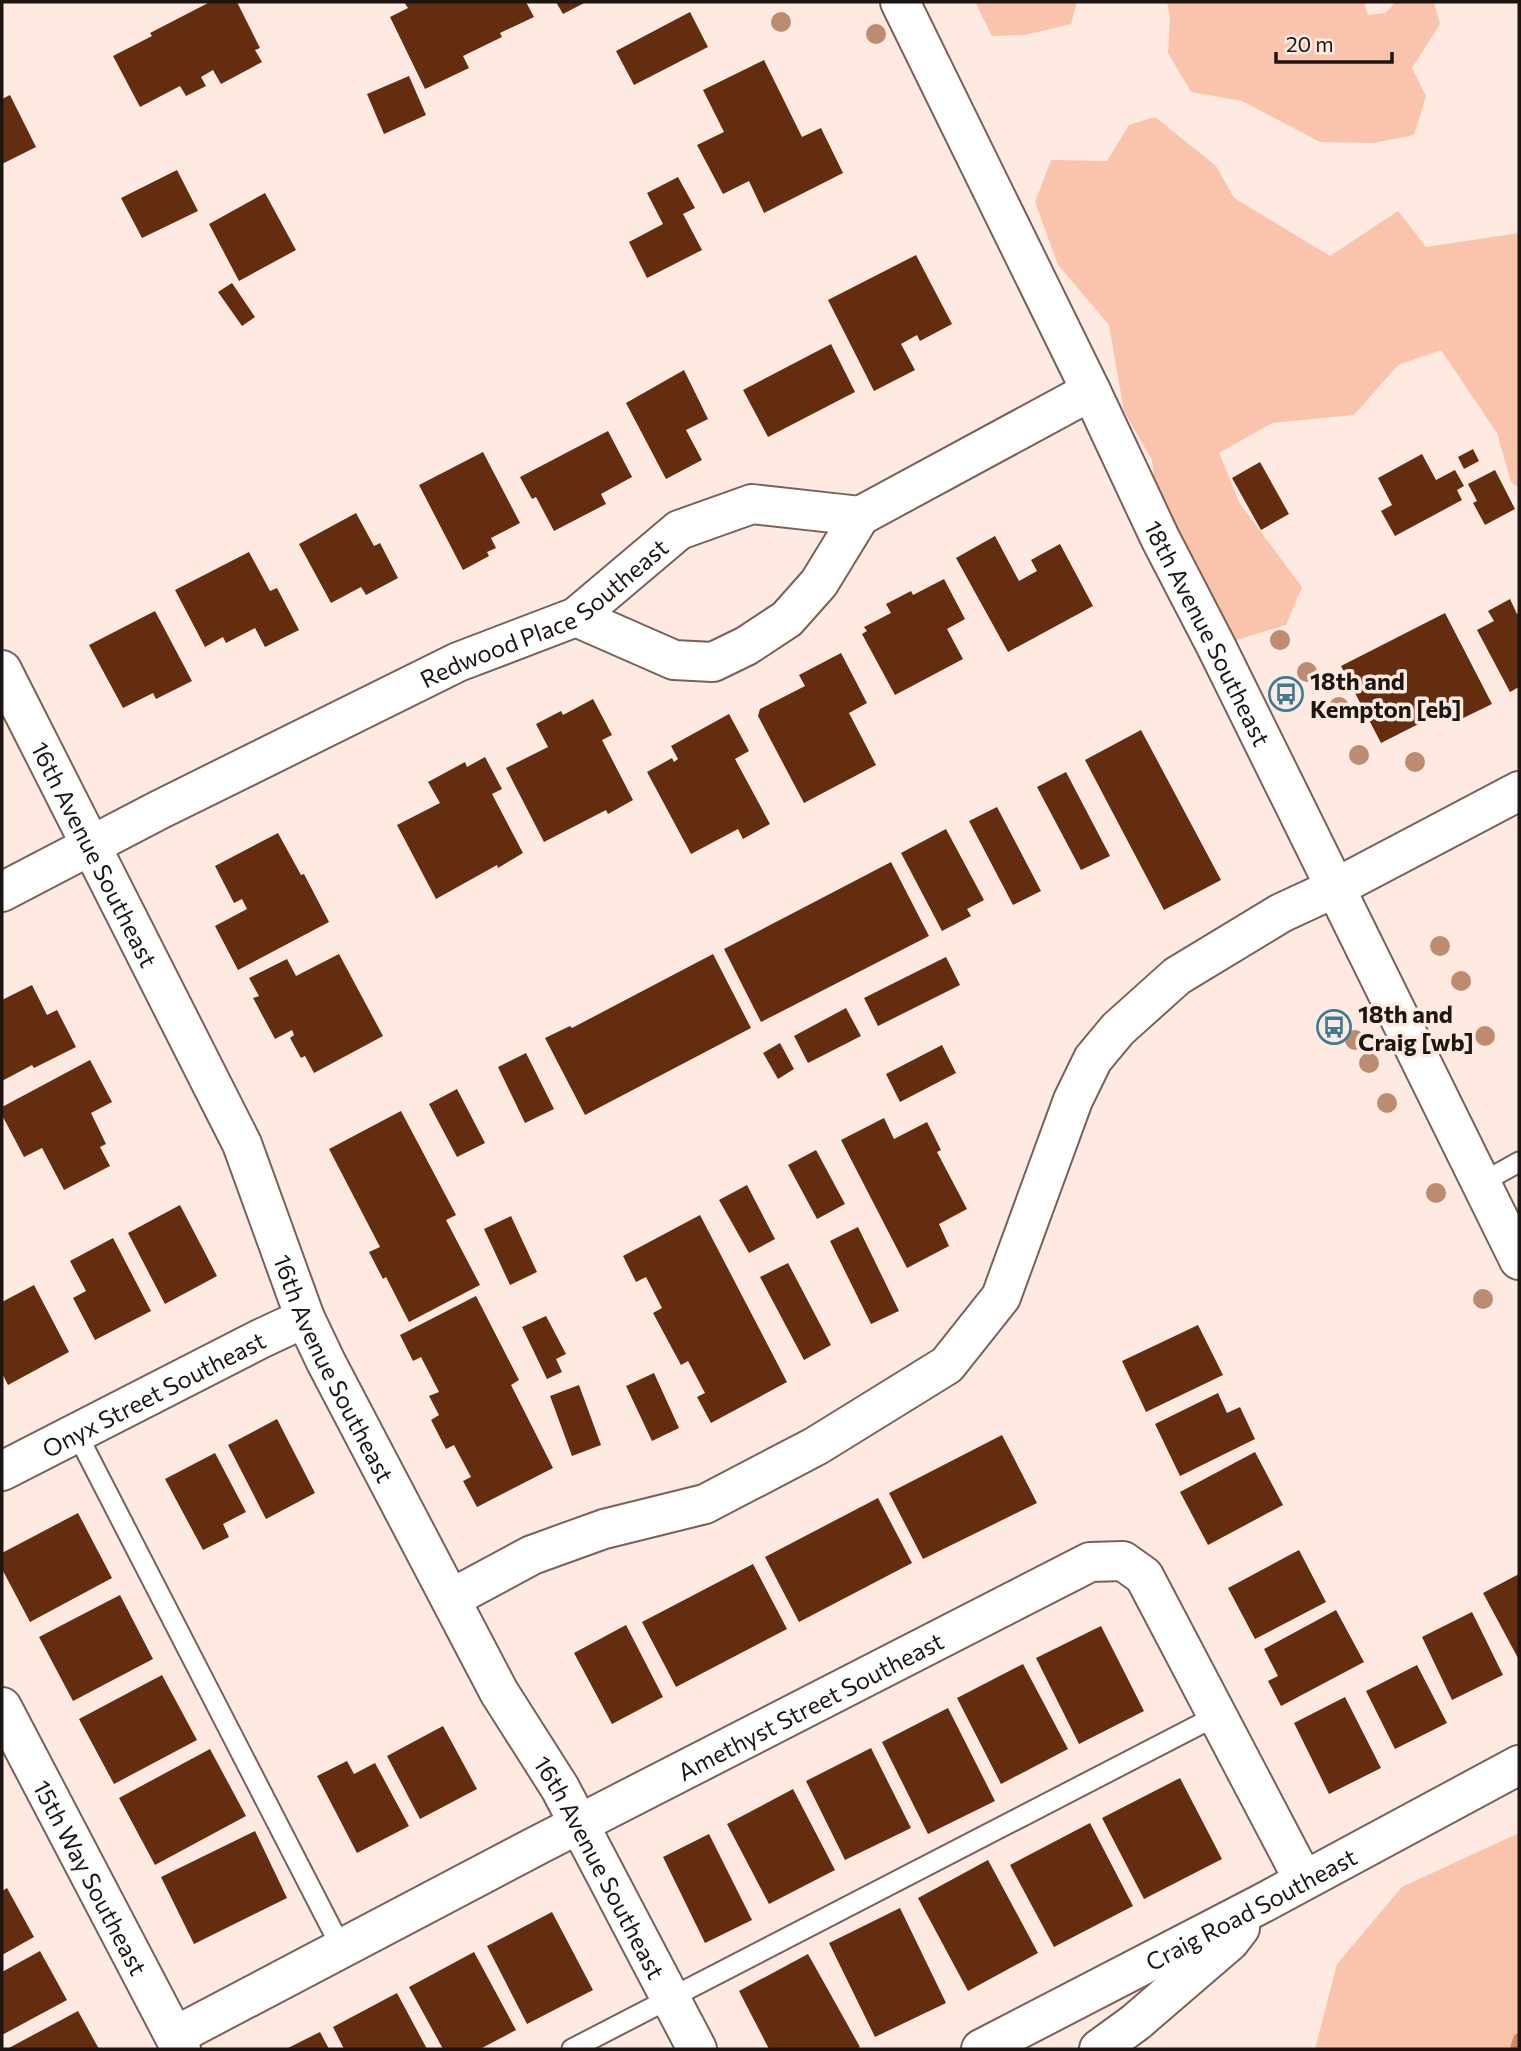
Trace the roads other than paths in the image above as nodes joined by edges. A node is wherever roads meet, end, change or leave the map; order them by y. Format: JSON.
{"nodes":[{"id":1,"x":900,"y":2,"type":"edge"},
{"id":2,"x":1091,"y":391,"type":"junction"},
{"id":3,"x":860,"y":516,"type":"junction"},
{"id":4,"x":576,"y":617,"type":"junction"},
{"id":5,"x":2,"y":670,"type":"edge"},
{"id":6,"x":1519,"y":791,"type":"edge"},
{"id":7,"x":91,"y":845,"type":"junction"},
{"id":8,"x":1335,"y":888,"type":"junction"},
{"id":9,"x":2,"y":892,"type":"edge"},
{"id":10,"x":1519,"y":1163,"type":"edge"},
{"id":11,"x":1481,"y":1184,"type":"junction"},
{"id":12,"x":1519,"y":1260,"type":"edge"},
{"id":13,"x":305,"y":1318,"type":"junction"},
{"id":14,"x":77,"y":1434,"type":"junction"},
{"id":15,"x":2,"y":1471,"type":"edge"},
{"id":16,"x":452,"y":1598,"type":"junction"},
{"id":17,"x":2,"y":1707,"type":"edge"},
{"id":18,"x":1218,"y":1715,"type":"junction"},
{"id":19,"x":1519,"y":1765,"type":"edge"},
{"id":20,"x":579,"y":1824,"type":"junction"},
{"id":21,"x":1303,"y":1879,"type":"junction"},
{"id":22,"x":1259,"y":1905,"type":"junction"},
{"id":23,"x":341,"y":1947,"type":"junction"},
{"id":24,"x":670,"y":1998,"type":"junction"},
{"id":25,"x":178,"y":2043,"type":"edge"},
{"id":26,"x":572,"y":2049,"type":"edge"},
{"id":27,"x":697,"y":2049,"type":"edge"},
{"id":28,"x":981,"y":2049,"type":"edge"},
{"id":29,"x":1099,"y":2049,"type":"edge"}],
"edges":[{"from":1,"to":2,"type":"street","name":"18th Avenue Southeast"},
{"from":2,"to":3,"type":"street"},
{"from":2,"to":8,"type":"street","name":"18th Avenue Southeast"},
{"from":3,"to":4,"type":"street","name":"Redwood Place Southeast"},
{"from":3,"to":4,"type":"street"},
{"from":4,"to":7,"type":"street","name":"Redwood Place Southeast"},
{"from":5,"to":7,"type":"street","name":"16th Avenue Southeast"},
{"from":6,"to":8,"type":"street"},
{"from":7,"to":9,"type":"street","name":"Redwood Place Southeast"},
{"from":7,"to":13,"type":"street","name":"16th Avenue Southeast"},
{"from":8,"to":11,"type":"street","name":"18th Avenue Southeast"},
{"from":8,"to":16,"type":"street"},
{"from":10,"to":11,"type":"lane"},
{"from":11,"to":12,"type":"street","name":"18th Avenue Southeast"},
{"from":13,"to":14,"type":"street","name":"Onyx Street Southeast"},
{"from":13,"to":16,"type":"street","name":"16th Avenue Southeast"},
{"from":14,"to":15,"type":"street","name":"Onyx Street Southeast"},
{"from":14,"to":23,"type":"lane"},
{"from":16,"to":20,"type":"street","name":"16th Avenue Southeast"},
{"from":17,"to":25,"type":"street","name":"15th Way Southeast"},
{"from":18,"to":20,"type":"street","name":"Amethyst Street Southeast"},
{"from":18,"to":21,"type":"street","name":"Amethyst Street Southeast"},
{"from":18,"to":24,"type":"lane"},
{"from":19,"to":21,"type":"street","name":"Craig Road Southeast"},
{"from":20,"to":23,"type":"street","name":"Amethyst Street Southeast"},
{"from":20,"to":24,"type":"street","name":"16th Avenue Southeast"},
{"from":21,"to":22,"type":"street","name":"Craig Road Southeast"},
{"from":22,"to":28,"type":"street","name":"Craig Road Southeast"},
{"from":22,"to":29,"type":"street"},
{"from":23,"to":25,"type":"street","name":"Amethyst Street Southeast"},
{"from":24,"to":26,"type":"lane"},
{"from":24,"to":27,"type":"street","name":"16th Avenue Southeast"}]}
